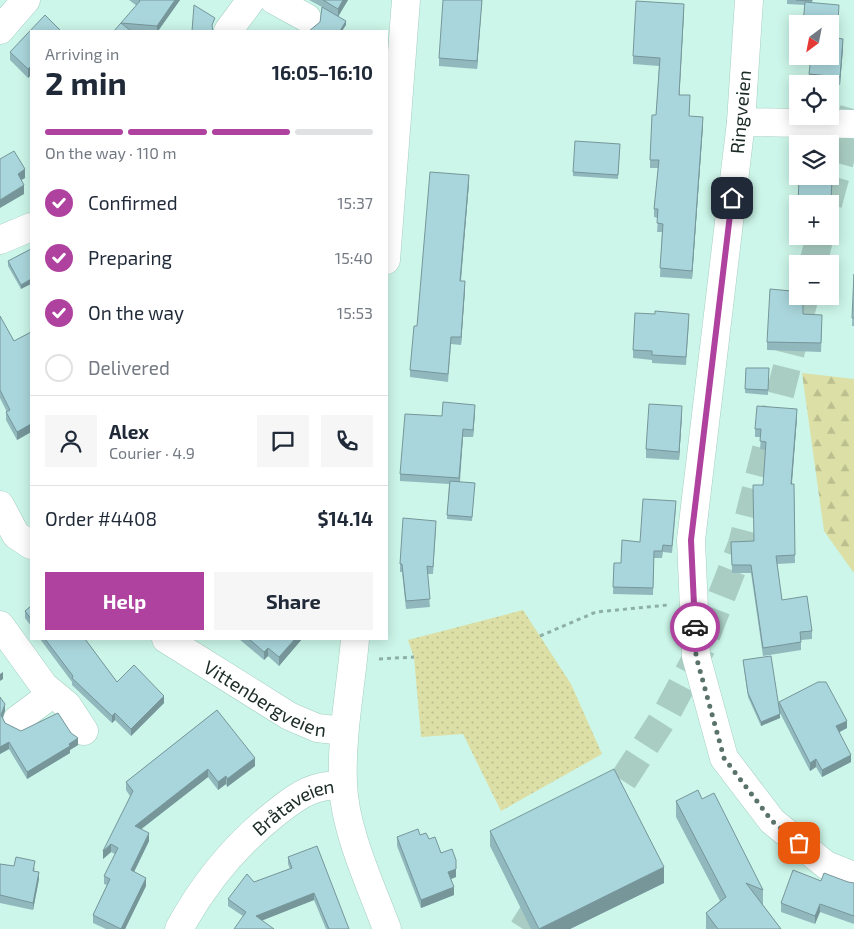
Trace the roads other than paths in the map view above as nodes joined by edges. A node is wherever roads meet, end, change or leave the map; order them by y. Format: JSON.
{"nodes":[{"id":1,"x":26,"y":0,"type":"edge"},
{"id":2,"x":251,"y":0,"type":"edge"},
{"id":3,"x":274,"y":0,"type":"edge"},
{"id":4,"x":406,"y":0,"type":"edge"},
{"id":5,"x":749,"y":0,"type":"edge"},
{"id":6,"x":307,"y":18,"type":"dead end"},
{"id":7,"x":0,"y":30,"type":"edge"},
{"id":8,"x":229,"y":30,"type":"edge"},
{"id":9,"x":740,"y":122,"type":"junction"},
{"id":10,"x":854,"y":124,"type":"edge"},
{"id":11,"x":30,"y":227,"type":"edge"},
{"id":12,"x":388,"y":234,"type":"edge"},
{"id":13,"x":0,"y":240,"type":"edge"},
{"id":14,"x":0,"y":505,"type":"edge"},
{"id":15,"x":16,"y":542,"type":"edge"},
{"id":16,"x":0,"y":625,"type":"edge"},
{"id":17,"x":168,"y":640,"type":"edge"},
{"id":18,"x":354,"y":650,"type":"edge"},
{"id":19,"x":52,"y":694,"type":"junction"},
{"id":20,"x":17,"y":720,"type":"dead end"},
{"id":21,"x":84,"y":731,"type":"dead end"},
{"id":22,"x":344,"y":731,"type":"junction"},
{"id":23,"x":342,"y":784,"type":"junction"},
{"id":24,"x":854,"y":876,"type":"edge"},
{"id":25,"x":179,"y":929,"type":"edge"},
{"id":26,"x":386,"y":929,"type":"edge"}],
"edges":[{"from":1,"to":7,"type":"street"},
{"from":2,"to":8,"type":"street"},
{"from":3,"to":6,"type":"street"},
{"from":4,"to":12,"type":"street"},
{"from":5,"to":9,"type":"street","name":"Ringveien"},
{"from":9,"to":10,"type":"street"},
{"from":9,"to":24,"type":"street","name":"Ringveien"},
{"from":11,"to":13,"type":"street"},
{"from":14,"to":15,"type":"street"},
{"from":16,"to":19,"type":"street"},
{"from":17,"to":22,"type":"street","name":"Vittenbergveien"},
{"from":18,"to":22,"type":"street","name":"Bråtaveien"},
{"from":19,"to":20,"type":"street"},
{"from":19,"to":21,"type":"street"},
{"from":22,"to":23,"type":"street","name":"Bråtaveien"},
{"from":23,"to":25,"type":"street","name":"Bråtaveien"},
{"from":23,"to":26,"type":"street"}]}
